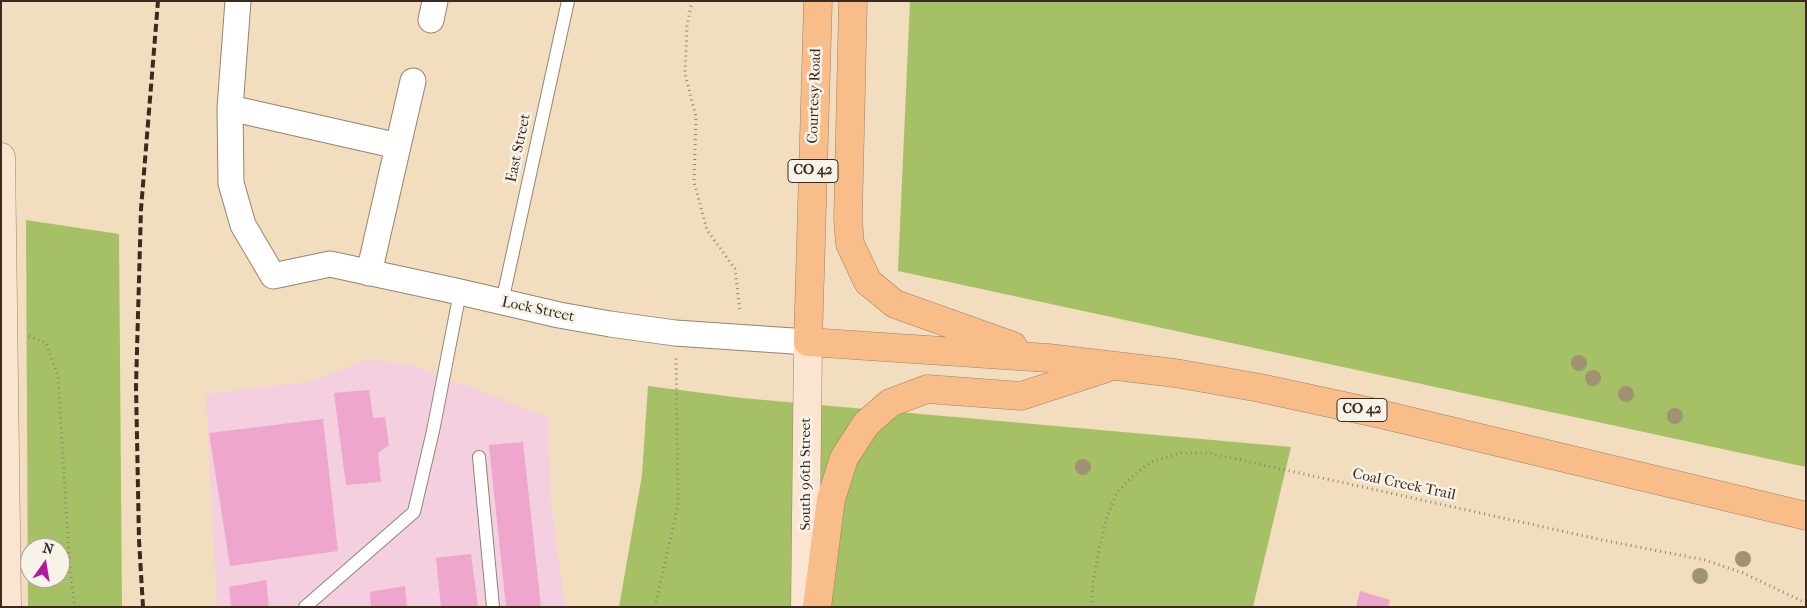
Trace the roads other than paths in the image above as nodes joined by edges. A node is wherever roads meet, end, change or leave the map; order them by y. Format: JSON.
{"nodes":[{"id":1,"x":238,"y":1,"type":"edge"},
{"id":2,"x":568,"y":1,"type":"edge"},
{"id":3,"x":818,"y":1,"type":"edge"},
{"id":4,"x":853,"y":1,"type":"edge"},
{"id":5,"x":413,"y":81,"type":"dead end"},
{"id":6,"x":230,"y":108,"type":"junction"},
{"id":7,"x":398,"y":146,"type":"junction"},
{"id":8,"x":1,"y":157,"type":"edge"},
{"id":9,"x":369,"y":273,"type":"junction"},
{"id":10,"x":460,"y":292,"type":"junction"},
{"id":11,"x":502,"y":302,"type":"junction"},
{"id":12,"x":808,"y":342,"type":"junction"},
{"id":13,"x":1048,"y":358,"type":"junction"},
{"id":14,"x":1116,"y":365,"type":"junction"},
{"id":15,"x":2,"y":390,"type":"edge"},
{"id":16,"x":478,"y":457,"type":"dead end"},
{"id":17,"x":1806,"y":516,"type":"edge"},
{"id":18,"x":7,"y":607,"type":"edge"},
{"id":19,"x":305,"y":607,"type":"edge"},
{"id":20,"x":493,"y":607,"type":"edge"},
{"id":21,"x":805,"y":607,"type":"edge"},
{"id":22,"x":817,"y":607,"type":"edge"}],
"edges":[{"from":1,"to":6,"type":"street"},
{"from":2,"to":11,"type":"lane","name":"East Street"},
{"from":3,"to":12,"type":"main road","name":"Courtesy Road","number":"CO 42"},
{"from":4,"to":13,"type":"main road"},
{"from":5,"to":7,"type":"street"},
{"from":6,"to":7,"type":"street"},
{"from":6,"to":9,"type":"street","name":"Lock Street"},
{"from":7,"to":9,"type":"street"},
{"from":8,"to":15,"type":"street"},
{"from":9,"to":10,"type":"street","name":"Lock Street"},
{"from":10,"to":11,"type":"street","name":"Lock Street"},
{"from":10,"to":19,"type":"lane"},
{"from":11,"to":12,"type":"street","name":"Lock Street"},
{"from":12,"to":13,"type":"main road","number":"CO 42"},
{"from":12,"to":21,"type":"street","name":"South 96th Street"},
{"from":13,"to":14,"type":"main road","number":"CO 42"},
{"from":14,"to":17,"type":"main road","number":"CO 42"},
{"from":14,"to":22,"type":"main road"},
{"from":15,"to":18,"type":"street"},
{"from":16,"to":20,"type":"lane"}]}
